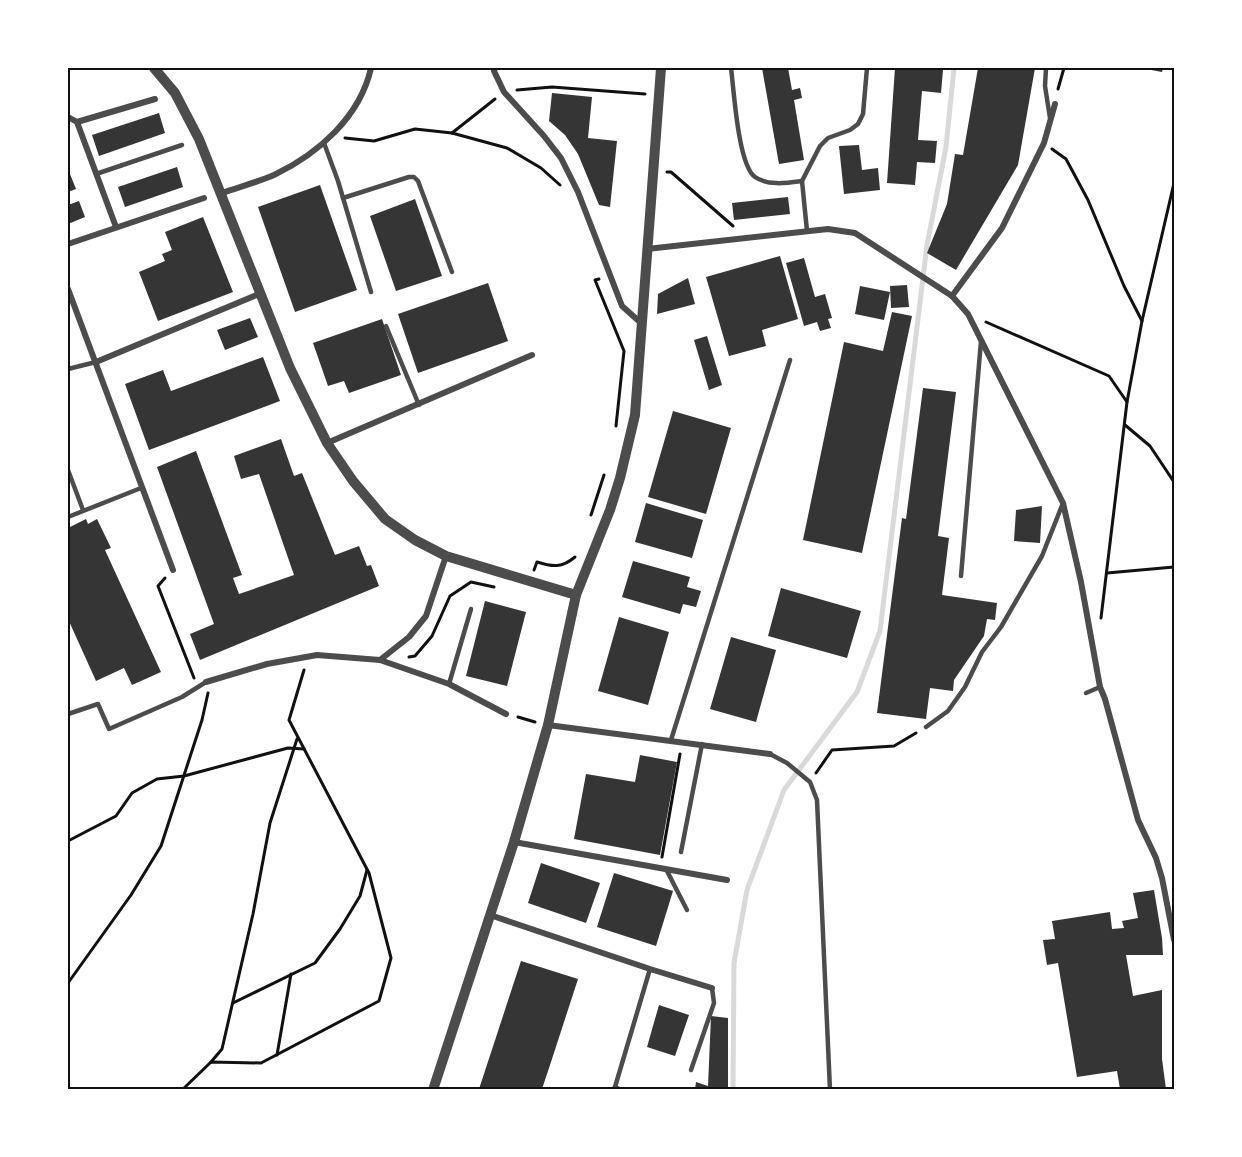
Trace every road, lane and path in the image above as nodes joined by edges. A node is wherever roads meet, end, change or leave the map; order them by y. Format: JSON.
{"nodes":[{"id":1,"x":154,"y":68,"type":"edge"},
{"id":2,"x":370,"y":68,"type":"edge"},
{"id":3,"x":494,"y":68,"type":"edge"},
{"id":4,"x":661,"y":68,"type":"edge"},
{"id":5,"x":731,"y":68,"type":"edge"},
{"id":6,"x":867,"y":68,"type":"edge"},
{"id":7,"x":1046,"y":68,"type":"edge"},
{"id":8,"x":1064,"y":68,"type":"edge"},
{"id":9,"x":504,"y":92,"type":"junction"},
{"id":10,"x":659,"y":95,"type":"junction"},
{"id":11,"x":155,"y":99,"type":"dead end"},
{"id":12,"x":1055,"y":104,"type":"joint"},
{"id":13,"x":68,"y":117,"type":"edge"},
{"id":14,"x":1050,"y":119,"type":"junction"},
{"id":15,"x":77,"y":122,"type":"junction"},
{"id":16,"x":452,"y":133,"type":"junction"},
{"id":17,"x":332,"y":136,"type":"junction"},
{"id":18,"x":324,"y":143,"type":"junction"},
{"id":19,"x":1044,"y":143,"type":"junction"},
{"id":20,"x":182,"y":145,"type":"dead end"},
{"id":21,"x":654,"y":170,"type":"junction"},
{"id":22,"x":96,"y":174,"type":"junction"},
{"id":23,"x":802,"y":181,"type":"junction"},
{"id":24,"x":1174,"y":183,"type":"edge"},
{"id":25,"x":578,"y":192,"type":"junction"},
{"id":26,"x":222,"y":193,"type":"junction"},
{"id":27,"x":204,"y":198,"type":"dead end"},
{"id":28,"x":343,"y":198,"type":"junction"},
{"id":29,"x":116,"y":227,"type":"junction"},
{"id":30,"x":807,"y":231,"type":"junction"},
{"id":31,"x":747,"y":237,"type":"junction"},
{"id":32,"x":68,"y":244,"type":"edge"},
{"id":33,"x":647,"y":249,"type":"junction"},
{"id":34,"x":452,"y":272,"type":"dead end"},
{"id":35,"x":609,"y":274,"type":"junction"},
{"id":36,"x":68,"y":289,"type":"edge"},
{"id":37,"x":371,"y":292,"type":"dead end"},
{"id":38,"x":259,"y":294,"type":"junction"},
{"id":39,"x":952,"y":296,"type":"junction"},
{"id":40,"x":968,"y":314,"type":"junction"},
{"id":41,"x":1142,"y":321,"type":"junction"},
{"id":42,"x":641,"y":323,"type":"junction"},
{"id":43,"x":386,"y":326,"type":"dead end"},
{"id":44,"x":981,"y":341,"type":"junction"},
{"id":45,"x":532,"y":355,"type":"dead end"},
{"id":46,"x":790,"y":360,"type":"dead end"},
{"id":47,"x":96,"y":362,"type":"junction"},
{"id":48,"x":68,"y":369,"type":"edge"},
{"id":49,"x":1127,"y":402,"type":"junction"},
{"id":50,"x":419,"y":405,"type":"junction"},
{"id":51,"x":1125,"y":425,"type":"junction"},
{"id":52,"x":616,"y":431,"type":"dead end"},
{"id":53,"x":327,"y":443,"type":"junction"},
{"id":54,"x":607,"y":465,"type":"dead end"},
{"id":55,"x":68,"y":470,"type":"edge"},
{"id":56,"x":1174,"y":481,"type":"edge"},
{"id":57,"x":141,"y":488,"type":"junction"},
{"id":58,"x":1063,"y":503,"type":"junction"},
{"id":59,"x":82,"y":510,"type":"junction"},
{"id":60,"x":1174,"y":510,"type":"edge"},
{"id":61,"x":68,"y":517,"type":"edge"},
{"id":62,"x":588,"y":522,"type":"dead end"},
{"id":63,"x":446,"y":556,"type":"junction"},
{"id":64,"x":577,"y":556,"type":"dead end"},
{"id":65,"x":1174,"y":567,"type":"edge"},
{"id":66,"x":173,"y":570,"type":"joint"},
{"id":67,"x":1107,"y":573,"type":"junction"},
{"id":68,"x":961,"y":576,"type":"dead end"},
{"id":69,"x":531,"y":582,"type":"junction"},
{"id":70,"x":504,"y":590,"type":"dead end"},
{"id":71,"x":576,"y":595,"type":"junction"},
{"id":72,"x":471,"y":609,"type":"dead end"},
{"id":73,"x":1101,"y":624,"type":"dead end"},
{"id":74,"x":308,"y":657,"type":"junction"},
{"id":75,"x":380,"y":660,"type":"junction"},
{"id":76,"x":209,"y":681,"type":"junction"},
{"id":77,"x":449,"y":684,"type":"junction"},
{"id":78,"x":197,"y":687,"type":"junction"},
{"id":79,"x":1100,"y":687,"type":"junction"},
{"id":80,"x":1086,"y":693,"type":"dead end"},
{"id":81,"x":68,"y":714,"type":"edge"},
{"id":82,"x":506,"y":714,"type":"joint"},
{"id":83,"x":548,"y":725,"type":"junction"},
{"id":84,"x":926,"y":727,"type":"joint"},
{"id":85,"x":298,"y":736,"type":"junction"},
{"id":86,"x":671,"y":740,"type":"junction"},
{"id":87,"x":682,"y":742,"type":"junction"},
{"id":88,"x":702,"y":744,"type":"junction"},
{"id":89,"x":295,"y":748,"type":"junction"},
{"id":90,"x":304,"y":749,"type":"junction"},
{"id":91,"x":770,"y":754,"type":"joint"},
{"id":92,"x":184,"y":777,"type":"junction"},
{"id":93,"x":810,"y":782,"type":"junction"},
{"id":94,"x":68,"y":841,"type":"edge"},
{"id":95,"x":514,"y":842,"type":"junction"},
{"id":96,"x":681,"y":852,"type":"dead end"},
{"id":97,"x":663,"y":868,"type":"junction"},
{"id":98,"x":367,"y":869,"type":"junction"},
{"id":99,"x":728,"y":880,"type":"dead end"},
{"id":100,"x":687,"y":910,"type":"dead end"},
{"id":101,"x":489,"y":915,"type":"junction"},
{"id":102,"x":1174,"y":940,"type":"edge"},
{"id":103,"x":650,"y":969,"type":"junction"},
{"id":104,"x":291,"y":974,"type":"junction"},
{"id":105,"x":68,"y":983,"type":"edge"},
{"id":106,"x":712,"y":988,"type":"joint"},
{"id":107,"x":233,"y":1003,"type":"junction"},
{"id":108,"x":277,"y":1055,"type":"junction"},
{"id":109,"x":211,"y":1062,"type":"junction"},
{"id":110,"x":691,"y":1070,"type":"dead end"},
{"id":111,"x":614,"y":1088,"type":"edge"},
{"id":112,"x":182,"y":1089,"type":"edge"},
{"id":113,"x":433,"y":1089,"type":"edge"},
{"id":114,"x":621,"y":1089,"type":"edge"},
{"id":115,"x":830,"y":1089,"type":"edge"}],
"edges":[{"from":1,"to":26,"type":"street"},
{"from":2,"to":17,"type":"street"},
{"from":3,"to":9,"type":"street"},
{"from":4,"to":10,"type":"street"},
{"from":5,"to":23,"type":"lane"},
{"from":6,"to":23,"type":"lane"},
{"from":7,"to":14,"type":"lane"},
{"from":8,"to":12,"type":"path"},
{"from":9,"to":10,"type":"path"},
{"from":9,"to":16,"type":"path"},
{"from":9,"to":25,"type":"street"},
{"from":10,"to":21,"type":"street"},
{"from":11,"to":15,"type":"street"},
{"from":12,"to":14,"type":"street"},
{"from":13,"to":15,"type":"street"},
{"from":14,"to":19,"type":"street"},
{"from":15,"to":22,"type":"street"},
{"from":16,"to":17,"type":"path"},
{"from":16,"to":25,"type":"path"},
{"from":17,"to":18,"type":"street"},
{"from":18,"to":26,"type":"street"},
{"from":18,"to":28,"type":"lane"},
{"from":19,"to":39,"type":"street"},
{"from":19,"to":41,"type":"path"},
{"from":20,"to":22,"type":"lane"},
{"from":21,"to":31,"type":"path"},
{"from":21,"to":33,"type":"street"},
{"from":22,"to":29,"type":"street"},
{"from":23,"to":30,"type":"lane"},
{"from":24,"to":41,"type":"path"},
{"from":25,"to":35,"type":"street"},
{"from":26,"to":38,"type":"street"},
{"from":27,"to":29,"type":"street"},
{"from":28,"to":34,"type":"lane"},
{"from":28,"to":37,"type":"lane"},
{"from":29,"to":32,"type":"street"},
{"from":30,"to":31,"type":"street"},
{"from":30,"to":39,"type":"street"},
{"from":31,"to":33,"type":"street"},
{"from":33,"to":42,"type":"street"},
{"from":35,"to":42,"type":"street"},
{"from":35,"to":52,"type":"path"},
{"from":36,"to":47,"type":"street"},
{"from":38,"to":47,"type":"street"},
{"from":38,"to":53,"type":"street"},
{"from":39,"to":40,"type":"street"},
{"from":40,"to":44,"type":"street"},
{"from":40,"to":49,"type":"path"},
{"from":41,"to":49,"type":"path"},
{"from":42,"to":71,"type":"street"},
{"from":43,"to":50,"type":"lane"},
{"from":44,"to":58,"type":"street"},
{"from":44,"to":68,"type":"lane"},
{"from":45,"to":50,"type":"street"},
{"from":46,"to":86,"type":"lane"},
{"from":47,"to":48,"type":"lane"},
{"from":47,"to":57,"type":"street"},
{"from":49,"to":51,"type":"path"},
{"from":50,"to":53,"type":"street"},
{"from":51,"to":56,"type":"path"},
{"from":51,"to":67,"type":"path"},
{"from":53,"to":63,"type":"street"},
{"from":54,"to":62,"type":"path"},
{"from":55,"to":59,"type":"lane"},
{"from":56,"to":60,"type":"path"},
{"from":57,"to":59,"type":"lane"},
{"from":57,"to":66,"type":"street"},
{"from":58,"to":79,"type":"street"},
{"from":58,"to":84,"type":"lane"},
{"from":59,"to":61,"type":"lane"},
{"from":63,"to":69,"type":"street"},
{"from":63,"to":75,"type":"street"},
{"from":64,"to":69,"type":"path"},
{"from":65,"to":67,"type":"path"},
{"from":66,"to":78,"type":"path"},
{"from":67,"to":73,"type":"path"},
{"from":69,"to":71,"type":"street"},
{"from":70,"to":75,"type":"path"},
{"from":71,"to":83,"type":"street"},
{"from":72,"to":77,"type":"lane"},
{"from":74,"to":75,"type":"street"},
{"from":74,"to":76,"type":"street"},
{"from":74,"to":85,"type":"path"},
{"from":75,"to":77,"type":"street"},
{"from":76,"to":78,"type":"lane"},
{"from":76,"to":92,"type":"path"},
{"from":77,"to":82,"type":"street"},
{"from":78,"to":81,"type":"lane"},
{"from":79,"to":80,"type":"lane"},
{"from":79,"to":102,"type":"street"},
{"from":82,"to":83,"type":"path"},
{"from":83,"to":86,"type":"street"},
{"from":83,"to":95,"type":"street"},
{"from":84,"to":93,"type":"path"},
{"from":85,"to":89,"type":"path"},
{"from":85,"to":90,"type":"path"},
{"from":86,"to":87,"type":"street"},
{"from":87,"to":88,"type":"street"},
{"from":87,"to":97,"type":"path"},
{"from":88,"to":91,"type":"street"},
{"from":88,"to":96,"type":"lane"},
{"from":89,"to":90,"type":"path"},
{"from":89,"to":92,"type":"path"},
{"from":89,"to":107,"type":"path"},
{"from":90,"to":98,"type":"path"},
{"from":91,"to":93,"type":"lane"},
{"from":92,"to":94,"type":"path"},
{"from":92,"to":105,"type":"path"},
{"from":93,"to":115,"type":"lane"},
{"from":95,"to":97,"type":"street"},
{"from":95,"to":101,"type":"street"},
{"from":97,"to":99,"type":"street"},
{"from":97,"to":100,"type":"lane"},
{"from":98,"to":104,"type":"path"},
{"from":98,"to":108,"type":"path"},
{"from":101,"to":103,"type":"street"},
{"from":101,"to":113,"type":"street"},
{"from":103,"to":106,"type":"street"},
{"from":103,"to":111,"type":"lane"},
{"from":104,"to":107,"type":"path"},
{"from":104,"to":108,"type":"path"},
{"from":106,"to":110,"type":"lane"},
{"from":107,"to":109,"type":"path"},
{"from":108,"to":109,"type":"path"},
{"from":109,"to":112,"type":"path"},
{"from":111,"to":114,"type":"lane"}]}
